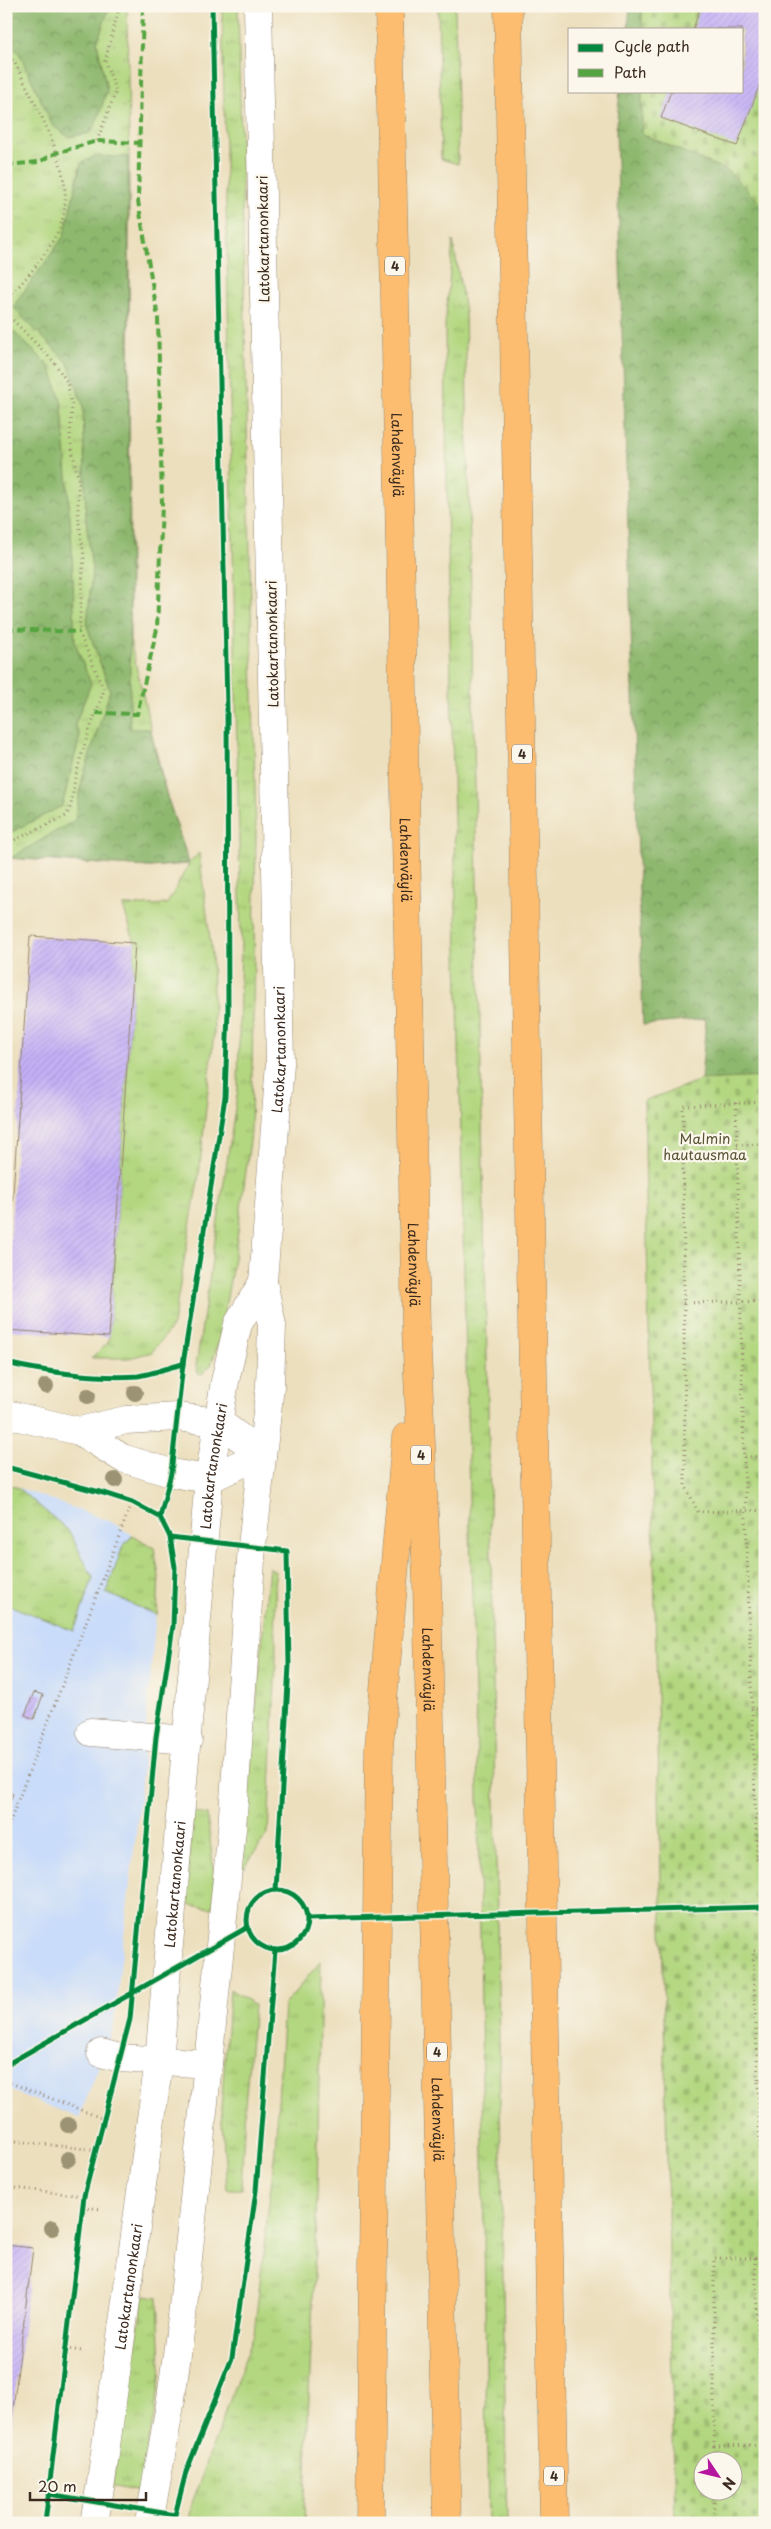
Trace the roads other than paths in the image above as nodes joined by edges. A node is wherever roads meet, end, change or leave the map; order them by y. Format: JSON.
{"nodes":[{"id":1,"x":258,"y":6,"type":"edge"},
{"id":2,"x":389,"y":6,"type":"edge"},
{"id":3,"x":508,"y":6,"type":"edge"},
{"id":4,"x":263,"y":1282,"type":"junction"},
{"id":5,"x":416,"y":1328,"type":"junction"},
{"id":6,"x":6,"y":1414,"type":"edge"},
{"id":7,"x":218,"y":1422,"type":"junction"},
{"id":8,"x":79,"y":1432,"type":"junction"},
{"id":9,"x":262,"y":1454,"type":"junction"},
{"id":10,"x":209,"y":1479,"type":"junction"},
{"id":11,"x":91,"y":1732,"type":"dead end"},
{"id":12,"x":188,"y":1740,"type":"junction"},
{"id":13,"x":101,"y":2053,"type":"dead end"},
{"id":14,"x":159,"y":2061,"type":"junction"},
{"id":15,"x":208,"y":2064,"type":"junction"},
{"id":16,"x":553,"y":2430,"type":"junction"},
{"id":17,"x":94,"y":2523,"type":"edge"},
{"id":18,"x":149,"y":2523,"type":"edge"},
{"id":19,"x":370,"y":2523,"type":"edge"},
{"id":20,"x":447,"y":2523,"type":"edge"},
{"id":21,"x":554,"y":2523,"type":"edge"},
{"id":22,"x":562,"y":2523,"type":"edge"}],
"edges":[{"from":1,"to":4,"type":"street","name":"Latokartanonkaari"},
{"from":2,"to":5,"type":"highway","name":"Lahdenväylä","number":"4"},
{"from":3,"to":16,"type":"highway","number":"4"},
{"from":4,"to":7,"type":"street","name":"Latokartanonkaari"},
{"from":4,"to":9,"type":"street","name":"Latokartanonkaari"},
{"from":5,"to":19,"type":"highway"},
{"from":5,"to":20,"type":"highway","name":"Lahdenväylä","number":"4"},
{"from":6,"to":8,"type":"street"},
{"from":7,"to":8,"type":"street"},
{"from":7,"to":9,"type":"street"},
{"from":7,"to":10,"type":"street","name":"Latokartanonkaari"},
{"from":8,"to":10,"type":"street"},
{"from":9,"to":10,"type":"street"},
{"from":9,"to":15,"type":"street","name":"Latokartanonkaari"},
{"from":10,"to":12,"type":"street","name":"Latokartanonkaari"},
{"from":11,"to":12,"type":"street"},
{"from":12,"to":14,"type":"street","name":"Latokartanonkaari"},
{"from":13,"to":14,"type":"street"},
{"from":14,"to":15,"type":"street"},
{"from":14,"to":17,"type":"street","name":"Latokartanonkaari"},
{"from":15,"to":18,"type":"street","name":"Latokartanonkaari"},
{"from":16,"to":21,"type":"highway","number":"4"},
{"from":16,"to":22,"type":"highway"}]}
